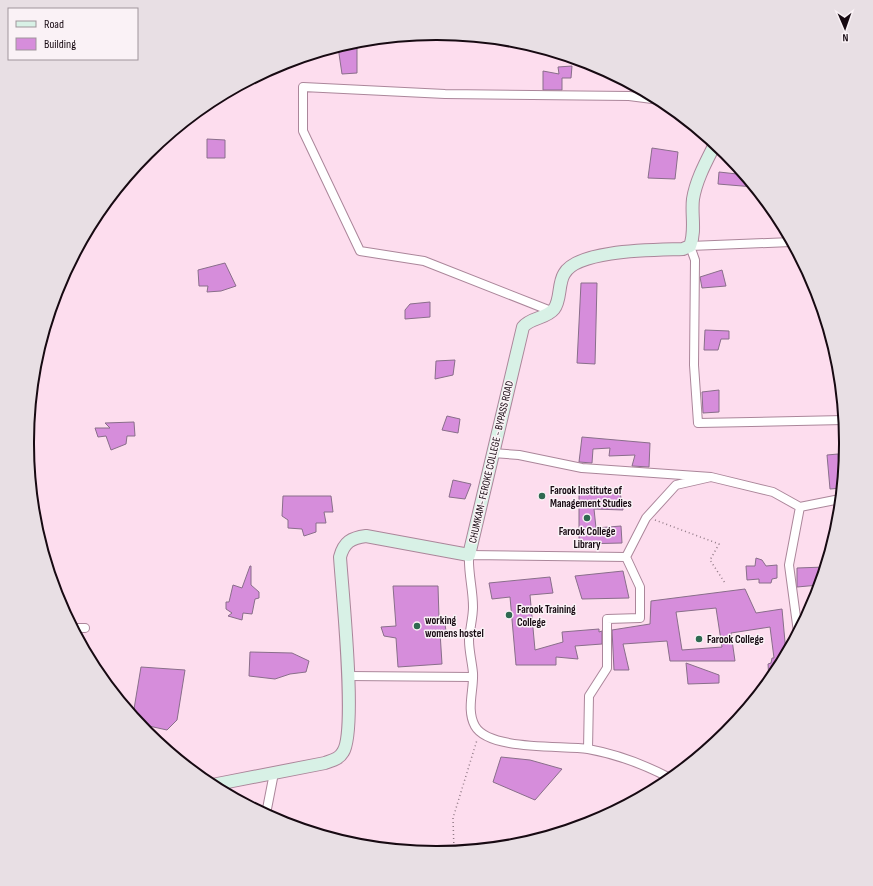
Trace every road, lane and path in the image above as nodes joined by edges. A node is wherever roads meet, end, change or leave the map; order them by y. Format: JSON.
{"nodes":[{"id":1,"x":644,"y":98,"type":"edge"},
{"id":2,"x":712,"y":150,"type":"edge"},
{"id":3,"x":785,"y":242,"type":"edge"},
{"id":4,"x":690,"y":246,"type":"junction"},
{"id":5,"x":551,"y":312,"type":"junction"},
{"id":6,"x":837,"y":418,"type":"edge"},
{"id":7,"x":493,"y":453,"type":"junction"},
{"id":8,"x":711,"y":478,"type":"junction"},
{"id":9,"x":835,"y":500,"type":"edge"},
{"id":10,"x":800,"y":506,"type":"junction"},
{"id":11,"x":646,"y":518,"type":"junction"},
{"id":12,"x":469,"y":555,"type":"junction"},
{"id":13,"x":626,"y":556,"type":"junction"},
{"id":14,"x":725,"y":583,"type":"dead end"},
{"id":15,"x":797,"y":622,"type":"edge"},
{"id":16,"x":80,"y":628,"type":"edge"},
{"id":17,"x":85,"y":628,"type":"dead end"},
{"id":18,"x":348,"y":676,"type":"junction"},
{"id":19,"x":472,"y":677,"type":"junction"},
{"id":20,"x":479,"y":732,"type":"junction"},
{"id":21,"x":588,"y":749,"type":"junction"},
{"id":22,"x":274,"y":773,"type":"junction"},
{"id":23,"x":664,"y":775,"type":"edge"},
{"id":24,"x":221,"y":783,"type":"edge"},
{"id":25,"x":267,"y":808,"type":"edge"},
{"id":26,"x":454,"y":845,"type":"edge"}],
"edges":[{"from":1,"to":5,"type":"street"},
{"from":2,"to":4,"type":"main road"},
{"from":3,"to":4,"type":"street"},
{"from":4,"to":5,"type":"main road"},
{"from":4,"to":6,"type":"street"},
{"from":5,"to":7,"type":"main road","name":"CHUMKAM- FEROKE COLLEGE - BYPASS ROAD"},
{"from":7,"to":8,"type":"street"},
{"from":7,"to":12,"type":"main road","name":"CHUMKAM- FEROKE COLLEGE - BYPASS ROAD"},
{"from":8,"to":10,"type":"street"},
{"from":8,"to":11,"type":"street"},
{"from":9,"to":10,"type":"street"},
{"from":10,"to":15,"type":"street"},
{"from":11,"to":13,"type":"street"},
{"from":11,"to":14,"type":"path"},
{"from":12,"to":13,"type":"street"},
{"from":12,"to":18,"type":"main road","name":"CHUMKAM- FEROKE COLLEGE - BYPASS ROAD"},
{"from":12,"to":19,"type":"street"},
{"from":13,"to":21,"type":"street"},
{"from":16,"to":17,"type":"street"},
{"from":18,"to":19,"type":"street"},
{"from":18,"to":22,"type":"main road","name":"CHUMKAM- FEROKE COLLEGE - BYPASS ROAD"},
{"from":19,"to":20,"type":"street"},
{"from":20,"to":21,"type":"street"},
{"from":20,"to":26,"type":"path"},
{"from":21,"to":23,"type":"street"},
{"from":22,"to":24,"type":"main road","name":"CHUMKAM- FEROKE COLLEGE - BYPASS ROAD"},
{"from":22,"to":25,"type":"street"}]}
